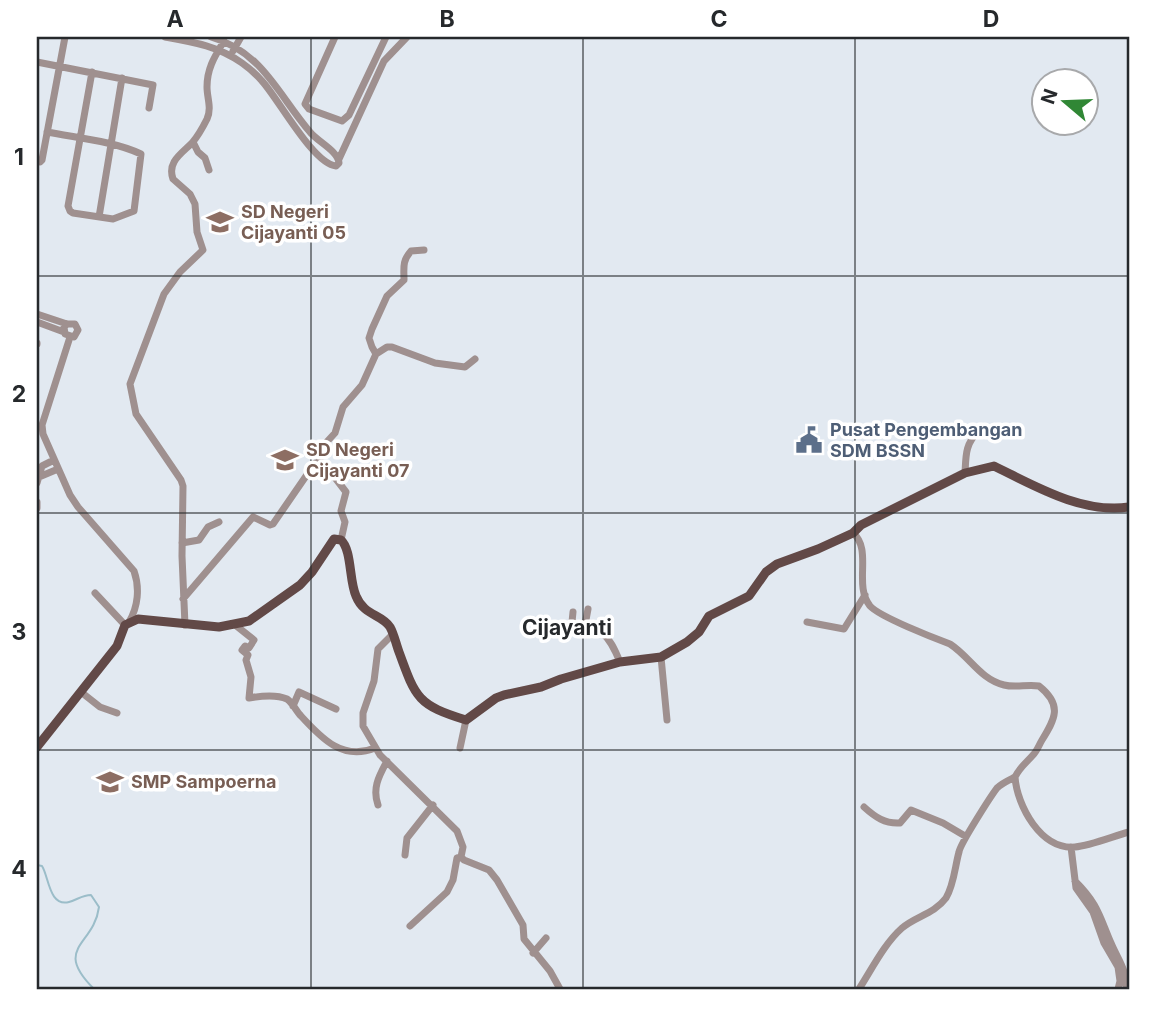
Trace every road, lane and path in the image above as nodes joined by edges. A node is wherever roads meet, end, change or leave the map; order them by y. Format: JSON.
{"nodes":[{"id":1,"x":65,"y":37,"type":"edge"},
{"id":2,"x":165,"y":37,"type":"edge"},
{"id":3,"x":211,"y":37,"type":"edge"},
{"id":4,"x":242,"y":37,"type":"edge"},
{"id":5,"x":335,"y":37,"type":"edge"},
{"id":6,"x":386,"y":37,"type":"edge"},
{"id":7,"x":407,"y":37,"type":"edge"},
{"id":8,"x":224,"y":41,"type":"junction"},
{"id":9,"x":235,"y":47,"type":"junction"},
{"id":10,"x":219,"y":49,"type":"junction"},
{"id":11,"x":231,"y":56,"type":"junction"},
{"id":12,"x":37,"y":62,"type":"edge"},
{"id":13,"x":59,"y":65,"type":"junction"},
{"id":14,"x":92,"y":72,"type":"junction"},
{"id":15,"x":122,"y":78,"type":"junction"},
{"id":16,"x":149,"y":108,"type":"dead end"},
{"id":17,"x":47,"y":132,"type":"junction"},
{"id":18,"x":80,"y":138,"type":"junction"},
{"id":19,"x":193,"y":142,"type":"junction"},
{"id":20,"x":110,"y":145,"type":"junction"},
{"id":21,"x":339,"y":159,"type":"junction"},
{"id":22,"x":38,"y":161,"type":"edge"},
{"id":23,"x":209,"y":170,"type":"dead end"},
{"id":24,"x":99,"y":217,"type":"junction"},
{"id":25,"x":424,"y":250,"type":"dead end"},
{"id":26,"x":37,"y":314,"type":"edge"},
{"id":27,"x":37,"y":323,"type":"edge"},
{"id":28,"x":67,"y":331,"type":"junction"},
{"id":29,"x":376,"y":354,"type":"junction"},
{"id":30,"x":475,"y":359,"type":"dead end"},
{"id":31,"x":978,"y":432,"type":"dead end"},
{"id":32,"x":54,"y":460,"type":"junction"},
{"id":33,"x":319,"y":463,"type":"junction"},
{"id":34,"x":58,"y":469,"type":"junction"},
{"id":35,"x":965,"y":473,"type":"junction"},
{"id":36,"x":38,"y":480,"type":"edge"},
{"id":37,"x":37,"y":502,"type":"edge"},
{"id":38,"x":1129,"y":507,"type":"edge"},
{"id":39,"x":37,"y":511,"type":"edge"},
{"id":40,"x":219,"y":522,"type":"dead end"},
{"id":41,"x":856,"y":536,"type":"junction"},
{"id":42,"x":341,"y":540,"type":"junction"},
{"id":43,"x":182,"y":543,"type":"junction"},
{"id":44,"x":95,"y":593,"type":"dead end"},
{"id":45,"x":864,"y":595,"type":"junction"},
{"id":46,"x":183,"y":599,"type":"junction"},
{"id":47,"x":588,"y":609,"type":"dead end"},
{"id":48,"x":573,"y":612,"type":"dead end"},
{"id":49,"x":807,"y":622,"type":"dead end"},
{"id":50,"x":127,"y":624,"type":"junction"},
{"id":51,"x":234,"y":624,"type":"junction"},
{"id":52,"x":185,"y":625,"type":"junction"},
{"id":53,"x":585,"y":625,"type":"junction"},
{"id":54,"x":393,"y":634,"type":"junction"},
{"id":55,"x":661,"y":657,"type":"junction"},
{"id":56,"x":620,"y":662,"type":"junction"},
{"id":57,"x":80,"y":692,"type":"junction"},
{"id":58,"x":293,"y":706,"type":"junction"},
{"id":59,"x":336,"y":709,"type":"dead end"},
{"id":60,"x":117,"y":713,"type":"dead end"},
{"id":61,"x":466,"y":720,"type":"junction"},
{"id":62,"x":667,"y":720,"type":"dead end"},
{"id":63,"x":37,"y":747,"type":"edge"},
{"id":64,"x":375,"y":748,"type":"junction"},
{"id":65,"x":460,"y":748,"type":"dead end"},
{"id":66,"x":387,"y":761,"type":"junction"},
{"id":67,"x":1015,"y":777,"type":"junction"},
{"id":68,"x":379,"y":804,"type":"dead end"},
{"id":69,"x":433,"y":805,"type":"junction"},
{"id":70,"x":864,"y":807,"type":"dead end"},
{"id":71,"x":1129,"y":832,"type":"edge"},
{"id":72,"x":965,"y":836,"type":"junction"},
{"id":73,"x":1072,"y":847,"type":"junction"},
{"id":74,"x":405,"y":855,"type":"dead end"},
{"id":75,"x":461,"y":857,"type":"junction"},
{"id":76,"x":1074,"y":880,"type":"junction"},
{"id":77,"x":410,"y":926,"type":"dead end"},
{"id":78,"x":545,"y":938,"type":"dead end"},
{"id":79,"x":533,"y":953,"type":"junction"},
{"id":80,"x":560,"y":989,"type":"edge"},
{"id":81,"x":859,"y":989,"type":"edge"},
{"id":82,"x":1118,"y":989,"type":"edge"},
{"id":83,"x":1126,"y":989,"type":"edge"}],
"edges":[{"from":1,"to":13,"type":"street"},
{"from":2,"to":10,"type":"street"},
{"from":3,"to":8,"type":"street"},
{"from":4,"to":9,"type":"street"},
{"from":5,"to":6,"type":"street"},
{"from":7,"to":21,"type":"street"},
{"from":8,"to":9,"type":"street"},
{"from":8,"to":10,"type":"street"},
{"from":9,"to":11,"type":"street"},
{"from":9,"to":21,"type":"street"},
{"from":10,"to":11,"type":"street"},
{"from":10,"to":19,"type":"street"},
{"from":11,"to":21,"type":"street"},
{"from":12,"to":13,"type":"street"},
{"from":13,"to":14,"type":"street"},
{"from":13,"to":17,"type":"street"},
{"from":14,"to":15,"type":"street"},
{"from":14,"to":18,"type":"street"},
{"from":15,"to":16,"type":"street"},
{"from":15,"to":20,"type":"street"},
{"from":17,"to":18,"type":"street"},
{"from":17,"to":22,"type":"street"},
{"from":18,"to":20,"type":"street"},
{"from":18,"to":24,"type":"street"},
{"from":19,"to":23,"type":"street"},
{"from":19,"to":43,"type":"street"},
{"from":20,"to":24,"type":"street"},
{"from":20,"to":24,"type":"street"},
{"from":25,"to":29,"type":"street"},
{"from":26,"to":28,"type":"street"},
{"from":27,"to":28,"type":"street"},
{"from":28,"to":32,"type":"street"},
{"from":29,"to":30,"type":"street"},
{"from":29,"to":33,"type":"street"},
{"from":31,"to":35,"type":"street"},
{"from":32,"to":34,"type":"street"},
{"from":32,"to":36,"type":"street"},
{"from":33,"to":42,"type":"street"},
{"from":33,"to":46,"type":"street"},
{"from":34,"to":36,"type":"street"},
{"from":34,"to":50,"type":"street"},
{"from":35,"to":38,"type":"main road"},
{"from":35,"to":41,"type":"main road"},
{"from":37,"to":39,"type":"street"},
{"from":40,"to":43,"type":"street"},
{"from":41,"to":45,"type":"street"},
{"from":41,"to":55,"type":"main road"},
{"from":42,"to":51,"type":"main road"},
{"from":42,"to":54,"type":"main road"},
{"from":43,"to":46,"type":"street"},
{"from":44,"to":50,"type":"street"},
{"from":45,"to":49,"type":"street"},
{"from":45,"to":67,"type":"street"},
{"from":46,"to":52,"type":"street"},
{"from":47,"to":53,"type":"street"},
{"from":48,"to":53,"type":"street"},
{"from":50,"to":52,"type":"main road"},
{"from":50,"to":57,"type":"main road"},
{"from":51,"to":52,"type":"main road"},
{"from":51,"to":58,"type":"street"},
{"from":53,"to":56,"type":"street"},
{"from":54,"to":61,"type":"main road"},
{"from":54,"to":64,"type":"street"},
{"from":55,"to":56,"type":"main road"},
{"from":55,"to":62,"type":"street"},
{"from":56,"to":61,"type":"main road"},
{"from":57,"to":60,"type":"street"},
{"from":57,"to":63,"type":"main road"},
{"from":58,"to":59,"type":"street"},
{"from":58,"to":64,"type":"street"},
{"from":61,"to":65,"type":"street"},
{"from":64,"to":66,"type":"street"},
{"from":66,"to":68,"type":"street"},
{"from":66,"to":69,"type":"street"},
{"from":67,"to":72,"type":"street"},
{"from":67,"to":73,"type":"street"},
{"from":69,"to":74,"type":"street"},
{"from":69,"to":75,"type":"street"},
{"from":70,"to":72,"type":"street"},
{"from":71,"to":73,"type":"street"},
{"from":72,"to":81,"type":"street"},
{"from":73,"to":76,"type":"street"},
{"from":75,"to":77,"type":"street"},
{"from":75,"to":79,"type":"street"},
{"from":76,"to":82,"type":"street"},
{"from":76,"to":83,"type":"street"},
{"from":78,"to":79,"type":"street"},
{"from":79,"to":80,"type":"street"}]}
